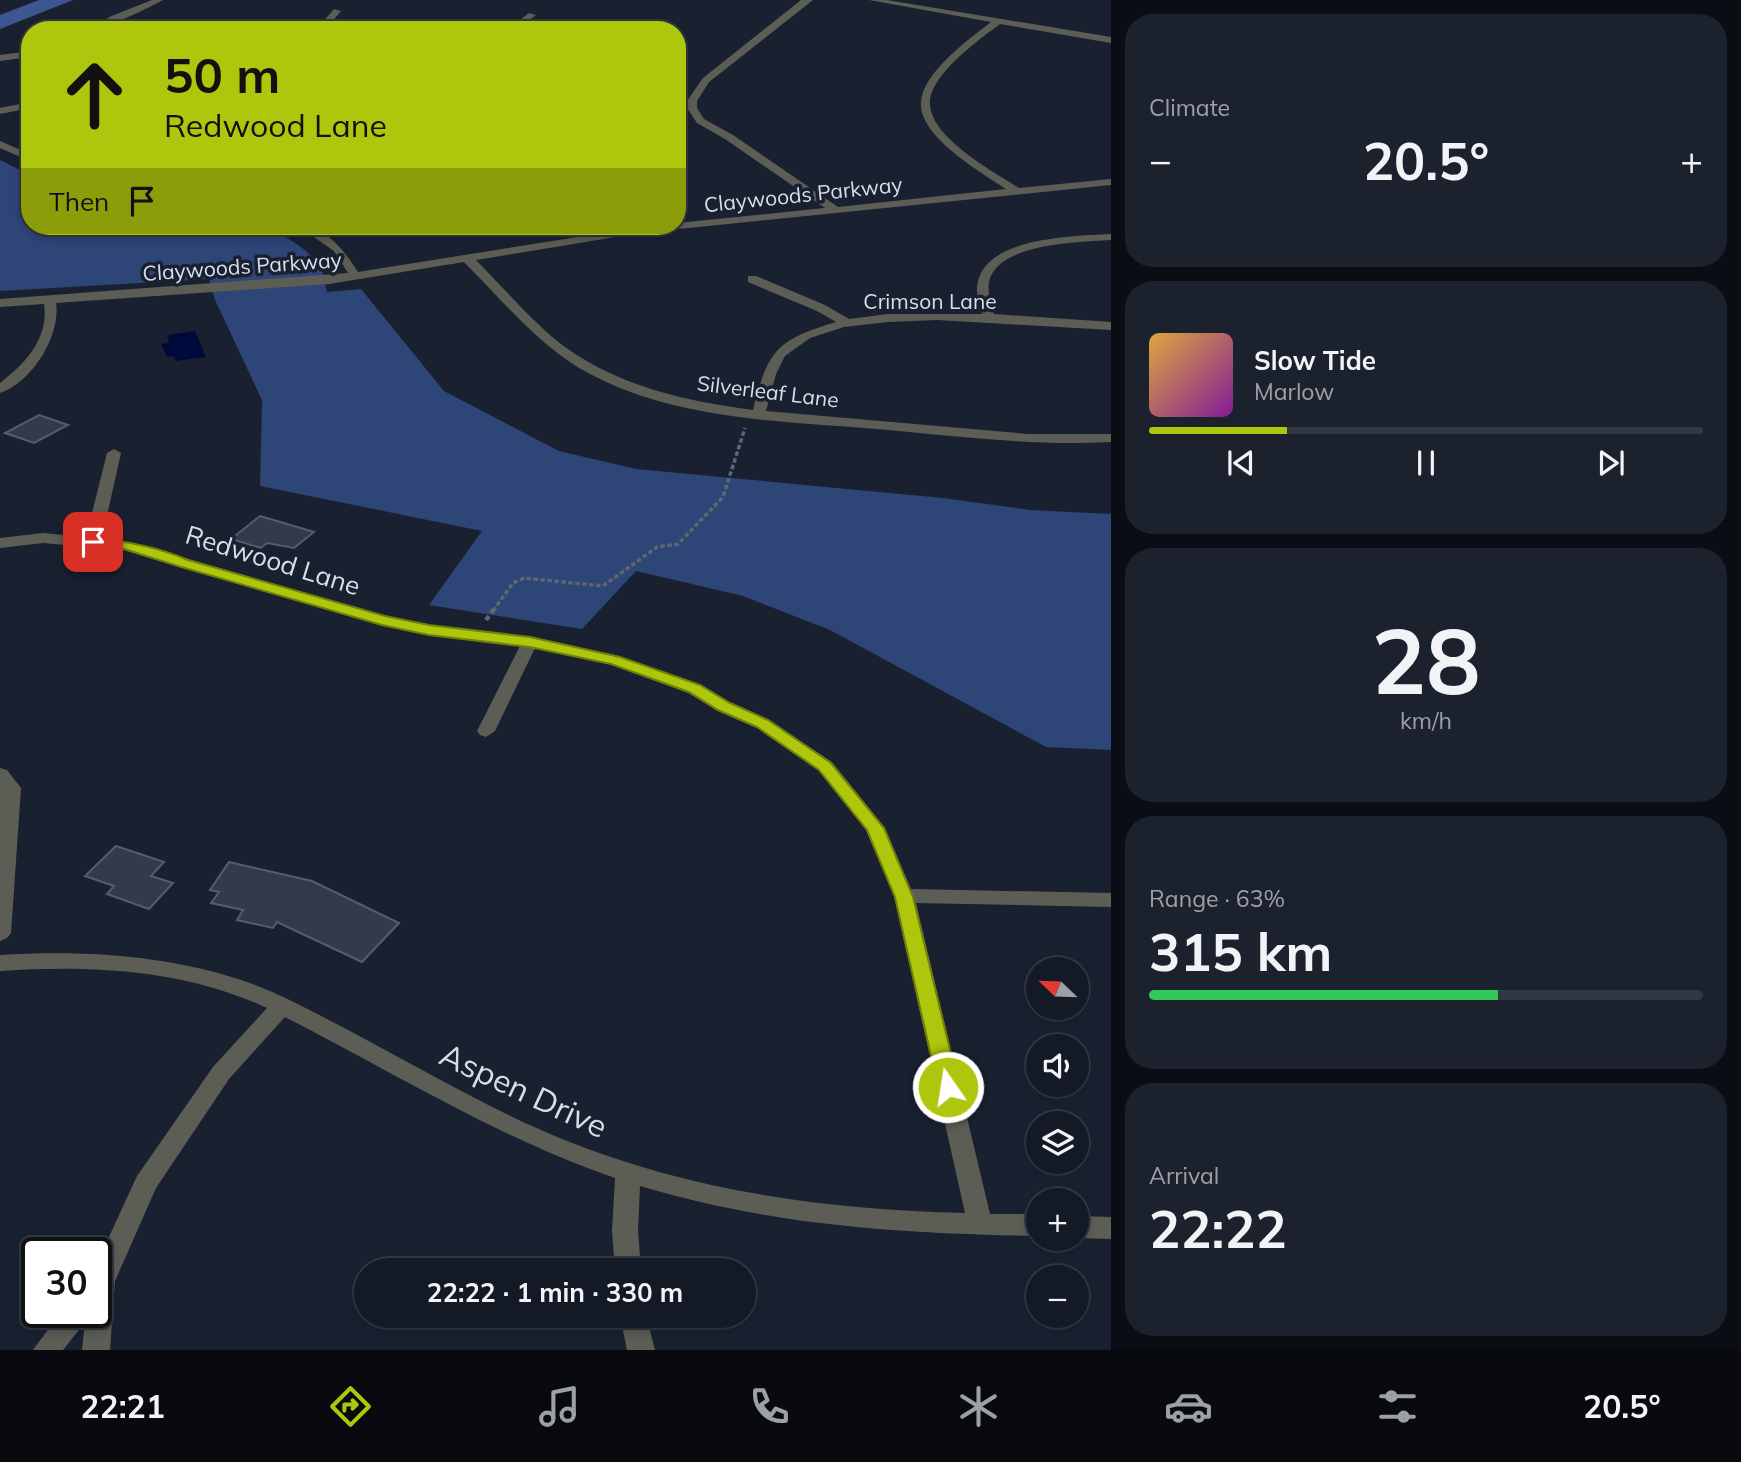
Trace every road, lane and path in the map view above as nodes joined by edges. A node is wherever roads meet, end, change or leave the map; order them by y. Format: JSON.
{"nodes":[{"id":1,"x":159,"y":0,"type":"edge"},
{"id":2,"x":809,"y":0,"type":"edge"},
{"id":3,"x":873,"y":0,"type":"edge"},
{"id":4,"x":337,"y":12,"type":"dead end"},
{"id":5,"x":532,"y":15,"type":"dead end"},
{"id":6,"x":109,"y":21,"type":"edge"},
{"id":7,"x":328,"y":21,"type":"edge"},
{"id":8,"x":524,"y":21,"type":"edge"},
{"id":9,"x":998,"y":22,"type":"junction"},
{"id":10,"x":1111,"y":40,"type":"edge"},
{"id":11,"x":21,"y":55,"type":"edge"},
{"id":12,"x":0,"y":58,"type":"edge"},
{"id":13,"x":21,"y":107,"type":"edge"},
{"id":14,"x":0,"y":111,"type":"edge"},
{"id":15,"x":0,"y":144,"type":"edge"},
{"id":16,"x":21,"y":154,"type":"edge"},
{"id":17,"x":1111,"y":182,"type":"edge"},
{"id":18,"x":1017,"y":192,"type":"junction"},
{"id":19,"x":834,"y":209,"type":"junction"},
{"id":20,"x":686,"y":223,"type":"edge"},
{"id":21,"x":317,"y":235,"type":"edge"},
{"id":22,"x":599,"y":235,"type":"edge"},
{"id":23,"x":1111,"y":237,"type":"edge"},
{"id":24,"x":468,"y":259,"type":"junction"},
{"id":25,"x":356,"y":277,"type":"junction"},
{"id":26,"x":751,"y":279,"type":"dead end"},
{"id":27,"x":50,"y":300,"type":"junction"},
{"id":28,"x":0,"y":303,"type":"edge"},
{"id":29,"x":989,"y":320,"type":"junction"},
{"id":30,"x":845,"y":322,"type":"junction"},
{"id":31,"x":1111,"y":326,"type":"edge"},
{"id":32,"x":0,"y":389,"type":"edge"},
{"id":33,"x":759,"y":413,"type":"junction"},
{"id":34,"x":1111,"y":438,"type":"edge"},
{"id":35,"x":114,"y":453,"type":"dead end"},
{"id":36,"x":93,"y":542,"type":"junction"},
{"id":37,"x":0,"y":543,"type":"edge"},
{"id":38,"x":476,"y":635,"type":"junction"},
{"id":39,"x":530,"y":642,"type":"junction"},
{"id":40,"x":485,"y":731,"type":"dead end"},
{"id":41,"x":0,"y":774,"type":"edge"},
{"id":42,"x":904,"y":897,"type":"junction"},
{"id":43,"x":1111,"y":900,"type":"edge"},
{"id":44,"x":0,"y":933,"type":"edge"},
{"id":45,"x":0,"y":963,"type":"edge"},
{"id":46,"x":282,"y":1006,"type":"junction"},
{"id":47,"x":628,"y":1172,"type":"junction"},
{"id":48,"x":980,"y":1224,"type":"junction"},
{"id":49,"x":1026,"y":1225,"type":"edge"},
{"id":50,"x":1089,"y":1227,"type":"edge"},
{"id":51,"x":1111,"y":1228,"type":"edge"},
{"id":52,"x":112,"y":1256,"type":"edge"},
{"id":53,"x":627,"y":1258,"type":"edge"},
{"id":54,"x":64,"y":1328,"type":"edge"},
{"id":55,"x":97,"y":1328,"type":"edge"},
{"id":56,"x":636,"y":1328,"type":"edge"},
{"id":57,"x":47,"y":1350,"type":"edge"},
{"id":58,"x":96,"y":1350,"type":"edge"},
{"id":59,"x":641,"y":1350,"type":"edge"}],
"edges":[{"from":1,"to":6,"type":"street"},
{"from":2,"to":19,"type":"street"},
{"from":3,"to":9,"type":"street"},
{"from":4,"to":7,"type":"street"},
{"from":5,"to":8,"type":"street"},
{"from":9,"to":10,"type":"street"},
{"from":9,"to":18,"type":"street"},
{"from":11,"to":12,"type":"street"},
{"from":13,"to":14,"type":"street"},
{"from":15,"to":16,"type":"street"},
{"from":17,"to":18,"type":"street","name":"Claywoods Parkway"},
{"from":18,"to":19,"type":"street","name":"Claywoods Parkway"},
{"from":19,"to":20,"type":"street","name":"Claywoods Parkway"},
{"from":21,"to":25,"type":"street"},
{"from":22,"to":24,"type":"street","name":"Claywoods Parkway"},
{"from":23,"to":29,"type":"street"},
{"from":24,"to":25,"type":"street","name":"Claywoods Parkway"},
{"from":24,"to":33,"type":"street","name":"Silverleaf Lane"},
{"from":25,"to":27,"type":"street","name":"Claywoods Parkway"},
{"from":26,"to":30,"type":"street"},
{"from":27,"to":28,"type":"street","name":"Claywoods Parkway"},
{"from":27,"to":32,"type":"street"},
{"from":29,"to":30,"type":"street","name":"Crimson Lane"},
{"from":29,"to":31,"type":"street","name":"Crimson Lane"},
{"from":30,"to":33,"type":"street","name":"Crimson Lane"},
{"from":33,"to":34,"type":"street","name":"Silverleaf Lane"},
{"from":33,"to":38,"type":"path"},
{"from":35,"to":36,"type":"street"},
{"from":36,"to":37,"type":"street","name":"Redwood Lane"},
{"from":36,"to":38,"type":"street","name":"Redwood Lane"},
{"from":38,"to":39,"type":"street","name":"Redwood Lane"},
{"from":39,"to":40,"type":"street"},
{"from":39,"to":42,"type":"street","name":"Redwood Lane"},
{"from":41,"to":44,"type":"street"},
{"from":42,"to":43,"type":"street"},
{"from":42,"to":48,"type":"street","name":"Redwood Lane"},
{"from":45,"to":46,"type":"street","name":"Aspen Drive"},
{"from":46,"to":47,"type":"street","name":"Aspen Drive"},
{"from":46,"to":52,"type":"street"},
{"from":47,"to":48,"type":"street","name":"Aspen Drive"},
{"from":47,"to":53,"type":"street"},
{"from":48,"to":49,"type":"street","name":"Aspen Drive"},
{"from":50,"to":51,"type":"street"},
{"from":54,"to":57,"type":"street"},
{"from":55,"to":58,"type":"street"},
{"from":56,"to":59,"type":"street"}]}
